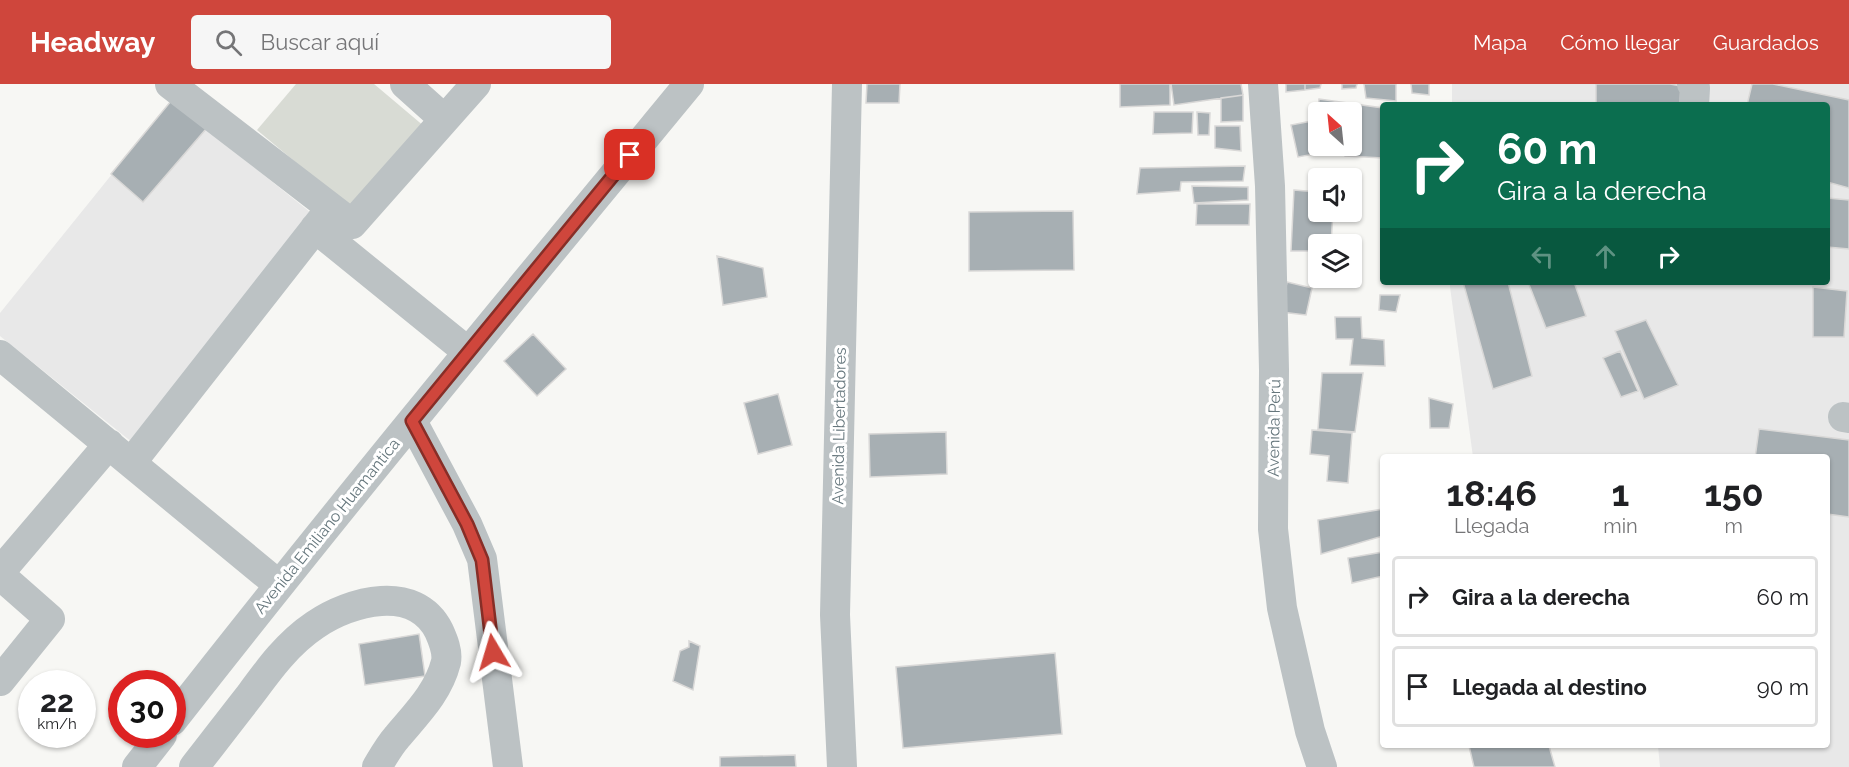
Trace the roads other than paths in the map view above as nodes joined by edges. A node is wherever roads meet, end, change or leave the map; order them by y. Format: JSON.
{"nodes":[{"id":1,"x":170,"y":84,"type":"edge"},
{"id":2,"x":405,"y":84,"type":"edge"},
{"id":3,"x":476,"y":84,"type":"edge"},
{"id":4,"x":689,"y":84,"type":"edge"},
{"id":5,"x":848,"y":84,"type":"edge"},
{"id":6,"x":1263,"y":84,"type":"edge"},
{"id":7,"x":1692,"y":84,"type":"edge"},
{"id":8,"x":1694,"y":102,"type":"edge"},
{"id":9,"x":444,"y":119,"type":"junction"},
{"id":10,"x":332,"y":220,"type":"junction"},
{"id":11,"x":468,"y":352,"type":"junction"},
{"id":12,"x":0,"y":355,"type":"edge"},
{"id":13,"x":412,"y":421,"type":"junction"},
{"id":14,"x":120,"y":453,"type":"junction"},
{"id":15,"x":0,"y":574,"type":"edge"},
{"id":16,"x":279,"y":585,"type":"junction"},
{"id":17,"x":0,"y":681,"type":"edge"},
{"id":18,"x":186,"y":703,"type":"edge"},
{"id":19,"x":152,"y":748,"type":"edge"},
{"id":20,"x":137,"y":767,"type":"edge"},
{"id":21,"x":195,"y":767,"type":"edge"},
{"id":22,"x":376,"y":767,"type":"edge"},
{"id":23,"x":508,"y":767,"type":"edge"},
{"id":24,"x":842,"y":767,"type":"edge"},
{"id":25,"x":1323,"y":767,"type":"edge"}],
"edges":[{"from":1,"to":10,"type":"street"},
{"from":2,"to":9,"type":"street"},
{"from":3,"to":9,"type":"street"},
{"from":4,"to":11,"type":"street","name":"Avenida Emiliano Huamantica"},
{"from":5,"to":24,"type":"street","name":"Avenida Libertadores"},
{"from":6,"to":25,"type":"street","name":"Avenida Perú"},
{"from":7,"to":8,"type":"street"},
{"from":9,"to":10,"type":"street"},
{"from":10,"to":11,"type":"street"},
{"from":10,"to":14,"type":"street"},
{"from":11,"to":13,"type":"street","name":"Avenida Emiliano Huamantica"},
{"from":12,"to":14,"type":"street"},
{"from":13,"to":16,"type":"street","name":"Avenida Emiliano Huamantica"},
{"from":13,"to":23,"type":"street"},
{"from":14,"to":15,"type":"street"},
{"from":14,"to":16,"type":"street"},
{"from":15,"to":17,"type":"street"},
{"from":16,"to":18,"type":"street","name":"Avenida Emiliano Huamantica"},
{"from":19,"to":20,"type":"street"},
{"from":21,"to":22,"type":"street"}]}
